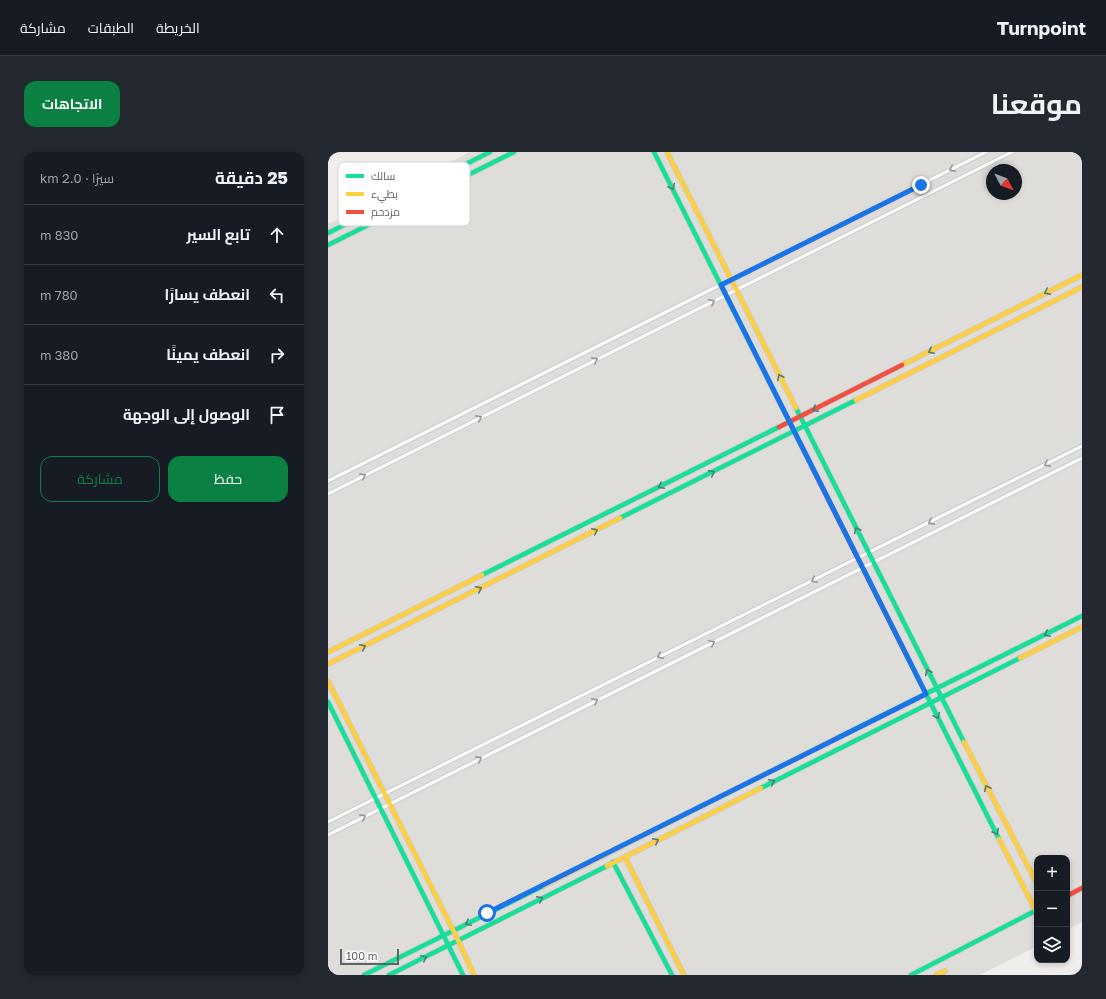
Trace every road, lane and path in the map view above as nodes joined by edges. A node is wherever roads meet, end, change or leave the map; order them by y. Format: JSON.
{"nodes":[{"id":1,"x":490,"y":152,"type":"edge"},
{"id":2,"x":514,"y":152,"type":"edge"},
{"id":3,"x":654,"y":152,"type":"edge"},
{"id":4,"x":667,"y":152,"type":"edge"},
{"id":5,"x":986,"y":152,"type":"edge"},
{"id":6,"x":1012,"y":152,"type":"edge"},
{"id":7,"x":470,"y":162,"type":"edge"},
{"id":8,"x":470,"y":174,"type":"edge"},
{"id":9,"x":342,"y":226,"type":"edge"},
{"id":10,"x":366,"y":226,"type":"edge"},
{"id":11,"x":328,"y":233,"type":"edge"},
{"id":12,"x":328,"y":245,"type":"edge"},
{"id":13,"x":1082,"y":275,"type":"edge"},
{"id":14,"x":731,"y":279,"type":"junction"},
{"id":15,"x":721,"y":285,"type":"junction"},
{"id":16,"x":1082,"y":287,"type":"edge"},
{"id":17,"x":736,"y":290,"type":"junction"},
{"id":18,"x":726,"y":295,"type":"junction"},
{"id":19,"x":800,"y":416,"type":"junction"},
{"id":20,"x":789,"y":421,"type":"junction"},
{"id":21,"x":805,"y":426,"type":"junction"},
{"id":22,"x":794,"y":431,"type":"junction"},
{"id":23,"x":1082,"y":446,"type":"edge"},
{"id":24,"x":1082,"y":458,"type":"edge"},
{"id":25,"x":328,"y":481,"type":"edge"},
{"id":26,"x":328,"y":494,"type":"edge"},
{"id":27,"x":868,"y":553,"type":"junction"},
{"id":28,"x":858,"y":558,"type":"junction"},
{"id":29,"x":873,"y":562,"type":"junction"},
{"id":30,"x":862,"y":568,"type":"junction"},
{"id":31,"x":1082,"y":616,"type":"edge"},
{"id":32,"x":1082,"y":627,"type":"edge"},
{"id":33,"x":328,"y":652,"type":"edge"},
{"id":34,"x":328,"y":664,"type":"edge"},
{"id":35,"x":328,"y":680,"type":"edge"},
{"id":36,"x":937,"y":689,"type":"junction"},
{"id":37,"x":926,"y":694,"type":"junction"},
{"id":38,"x":941,"y":698,"type":"junction"},
{"id":39,"x":328,"y":702,"type":"edge"},
{"id":40,"x":930,"y":703,"type":"junction"},
{"id":41,"x":737,"y":789,"type":"junction"},
{"id":42,"x":385,"y":794,"type":"junction"},
{"id":43,"x":741,"y":797,"type":"junction"},
{"id":44,"x":376,"y":798,"type":"junction"},
{"id":45,"x":390,"y":804,"type":"junction"},
{"id":46,"x":381,"y":808,"type":"junction"},
{"id":47,"x":328,"y":822,"type":"edge"},
{"id":48,"x":328,"y":835,"type":"edge"},
{"id":49,"x":625,"y":857,"type":"junction"},
{"id":50,"x":613,"y":862,"type":"junction"},
{"id":51,"x":1034,"y":878,"type":"edge"},
{"id":52,"x":1082,"y":888,"type":"edge"},
{"id":53,"x":1070,"y":894,"type":"edge"},
{"id":54,"x":1034,"y":905,"type":"edge"},
{"id":55,"x":1034,"y":913,"type":"edge"},
{"id":56,"x":454,"y":930,"type":"junction"},
{"id":57,"x":444,"y":935,"type":"junction"},
{"id":58,"x":458,"y":940,"type":"junction"},
{"id":59,"x":449,"y":945,"type":"junction"},
{"id":60,"x":944,"y":971,"type":"dead end"},
{"id":61,"x":364,"y":975,"type":"edge"},
{"id":62,"x":389,"y":975,"type":"edge"},
{"id":63,"x":463,"y":975,"type":"edge"},
{"id":64,"x":474,"y":975,"type":"edge"},
{"id":65,"x":672,"y":975,"type":"edge"},
{"id":66,"x":684,"y":975,"type":"edge"},
{"id":67,"x":911,"y":975,"type":"edge"},
{"id":68,"x":936,"y":975,"type":"edge"}],
"edges":[{"from":1,"to":7,"type":"street"},
{"from":2,"to":8,"type":"street"},
{"from":3,"to":15,"type":"street","one_way":true},
{"from":4,"to":14,"type":"street"},
{"from":5,"to":14,"type":"street","one_way":true},
{"from":6,"to":17,"type":"street"},
{"from":9,"to":11,"type":"street"},
{"from":10,"to":12,"type":"street"},
{"from":13,"to":19,"type":"street","one_way":true},
{"from":14,"to":15,"type":"street"},
{"from":14,"to":17,"type":"street"},
{"from":15,"to":18,"type":"street"},
{"from":15,"to":25,"type":"street"},
{"from":16,"to":21,"type":"street"},
{"from":17,"to":18,"type":"street"},
{"from":19,"to":17,"type":"street","one_way":true},
{"from":18,"to":20,"type":"street"},
{"from":26,"to":18,"type":"street","one_way":true},
{"from":19,"to":20,"type":"street"},
{"from":19,"to":21,"type":"street"},
{"from":20,"to":22,"type":"street"},
{"from":20,"to":33,"type":"street","one_way":true},
{"from":21,"to":22,"type":"street"},
{"from":27,"to":21,"type":"street","one_way":true},
{"from":22,"to":28,"type":"street"},
{"from":34,"to":22,"type":"street","one_way":true},
{"from":23,"to":27,"type":"street","one_way":true},
{"from":24,"to":29,"type":"street"},
{"from":27,"to":28,"type":"street"},
{"from":27,"to":29,"type":"street"},
{"from":28,"to":30,"type":"street"},
{"from":28,"to":42,"type":"street","one_way":true},
{"from":29,"to":30,"type":"street"},
{"from":36,"to":29,"type":"street","one_way":true},
{"from":30,"to":37,"type":"street"},
{"from":45,"to":30,"type":"street","one_way":true},
{"from":31,"to":36,"type":"street","one_way":true},
{"from":32,"to":38,"type":"street"},
{"from":35,"to":42,"type":"street"},
{"from":36,"to":37,"type":"street"},
{"from":36,"to":38,"type":"street"},
{"from":37,"to":40,"type":"street"},
{"from":37,"to":41,"type":"street"},
{"from":38,"to":40,"type":"street"},
{"from":51,"to":38,"type":"street","one_way":true},
{"from":39,"to":44,"type":"street"},
{"from":43,"to":40,"type":"street","one_way":true},
{"from":40,"to":54,"type":"street","one_way":true},
{"from":41,"to":43,"type":"street"},
{"from":41,"to":56,"type":"street","one_way":true},
{"from":42,"to":44,"type":"street"},
{"from":42,"to":45,"type":"street"},
{"from":49,"to":43,"type":"street","one_way":true},
{"from":44,"to":46,"type":"street"},
{"from":44,"to":47,"type":"street"},
{"from":45,"to":46,"type":"street"},
{"from":45,"to":56,"type":"street"},
{"from":48,"to":46,"type":"street","one_way":true},
{"from":46,"to":57,"type":"street"},
{"from":49,"to":50,"type":"street"},
{"from":49,"to":66,"type":"street"},
{"from":58,"to":50,"type":"street","one_way":true},
{"from":50,"to":65,"type":"street"},
{"from":52,"to":53,"type":"street"},
{"from":55,"to":67,"type":"street"},
{"from":56,"to":57,"type":"street"},
{"from":56,"to":58,"type":"street"},
{"from":57,"to":59,"type":"street"},
{"from":57,"to":61,"type":"street"},
{"from":58,"to":59,"type":"street"},
{"from":58,"to":64,"type":"street"},
{"from":62,"to":59,"type":"street","one_way":true},
{"from":59,"to":63,"type":"street"},
{"from":60,"to":68,"type":"street"}]}
